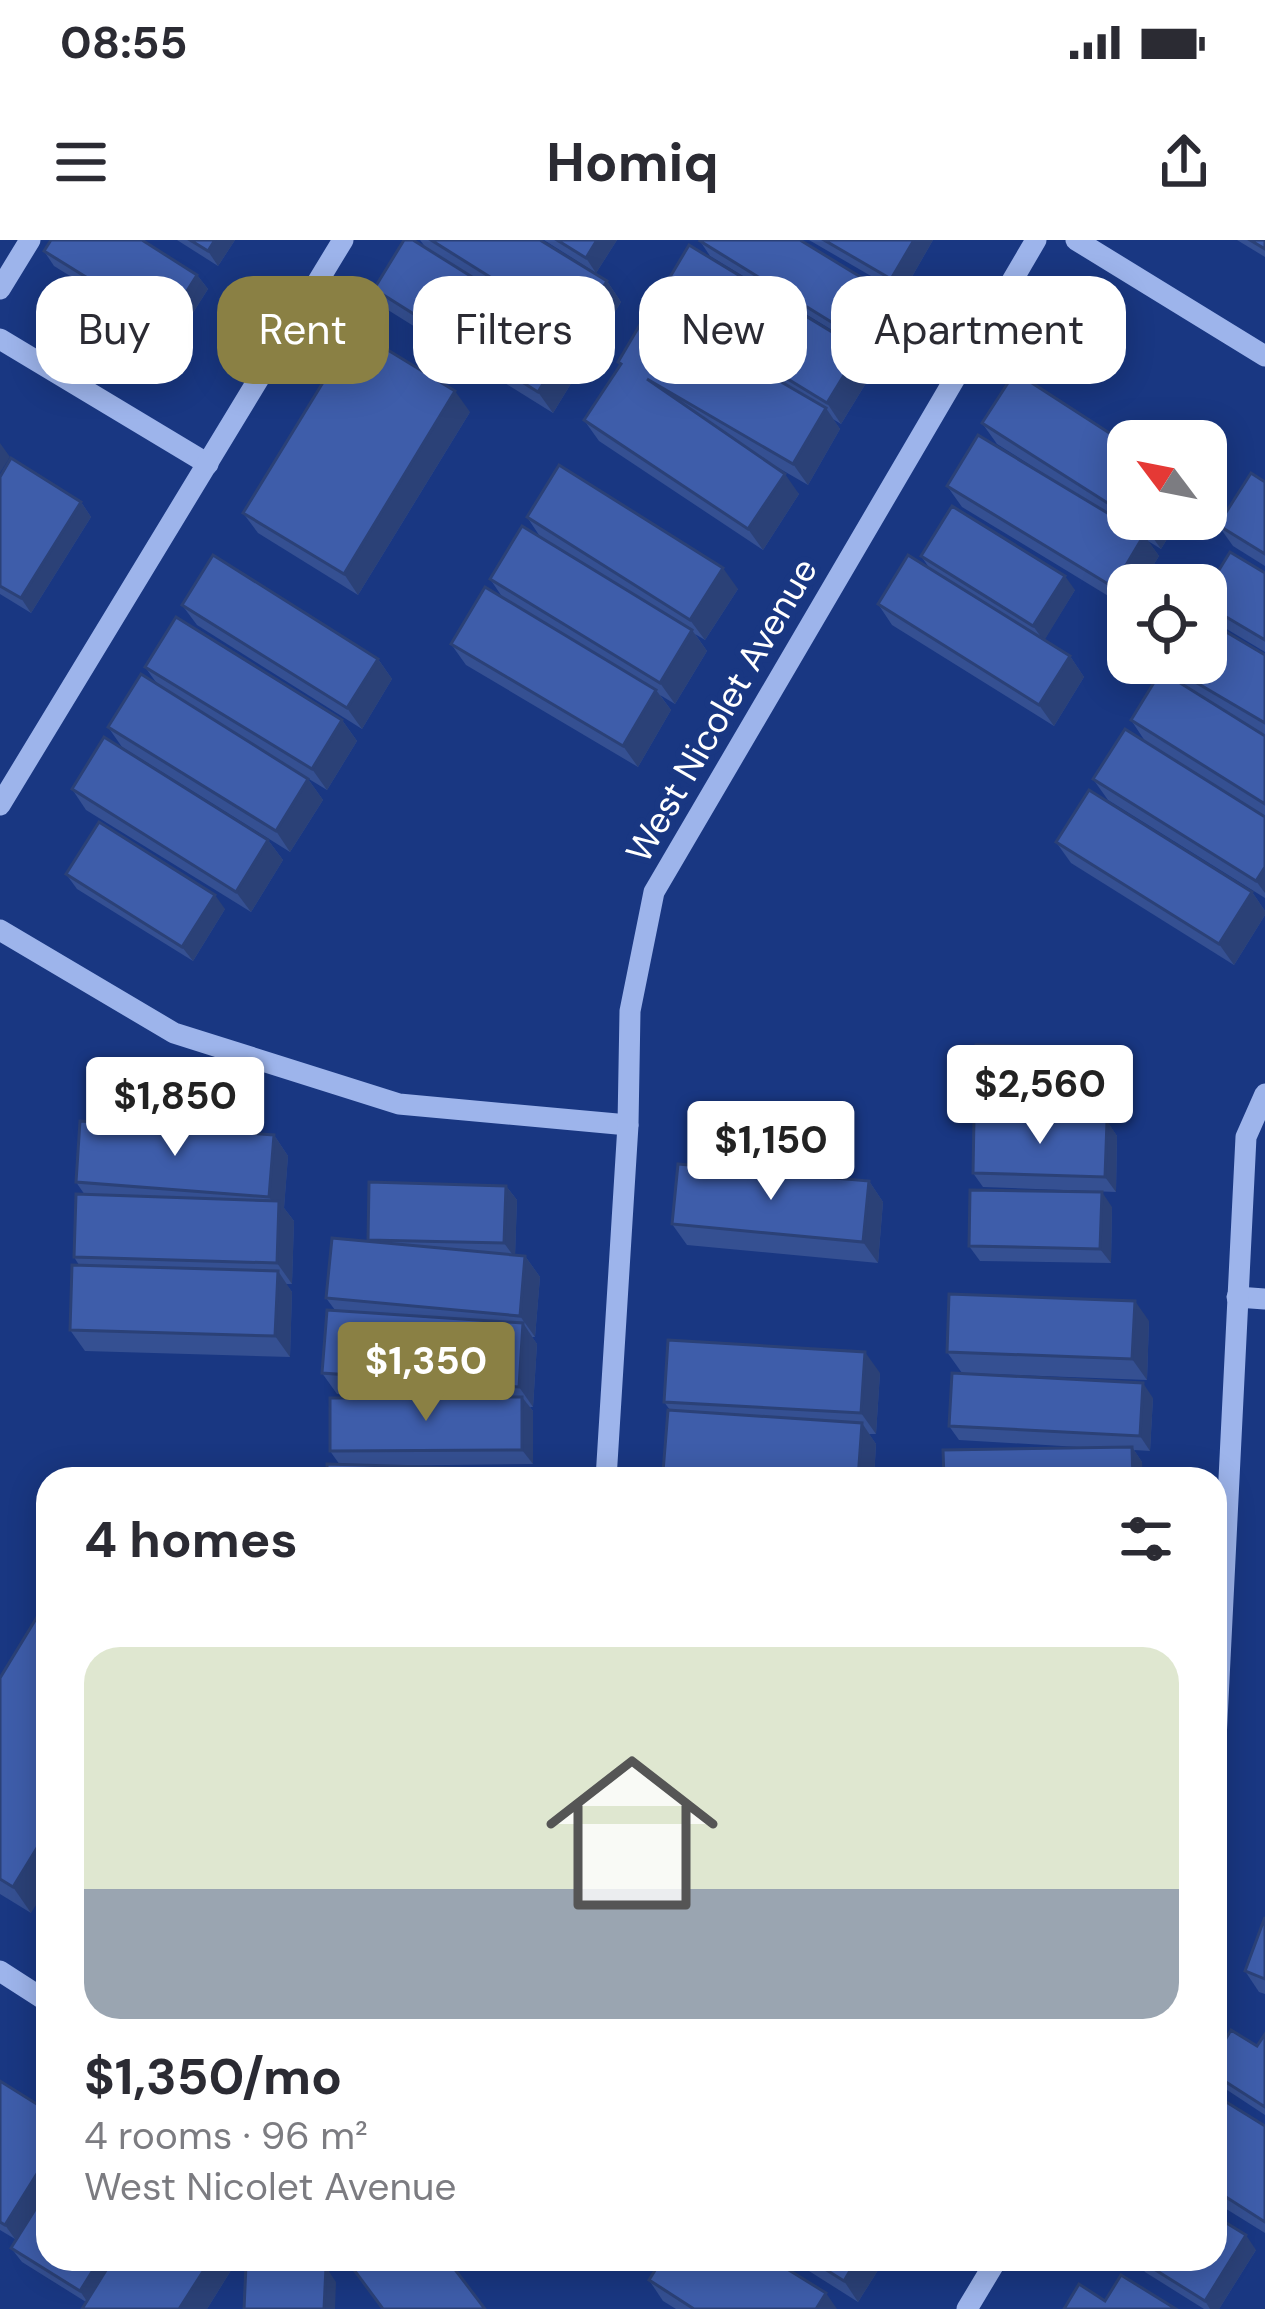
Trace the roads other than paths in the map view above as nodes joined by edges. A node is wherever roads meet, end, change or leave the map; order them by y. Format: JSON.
{"nodes":[{"id":1,"x":30,"y":240,"type":"edge"},
{"id":2,"x":343,"y":240,"type":"edge"},
{"id":3,"x":1036,"y":240,"type":"edge"},
{"id":4,"x":1076,"y":240,"type":"edge"},
{"id":5,"x":0,"y":289,"type":"edge"},
{"id":6,"x":0,"y":339,"type":"edge"},
{"id":7,"x":1265,"y":356,"type":"edge"},
{"id":8,"x":208,"y":464,"type":"junction"},
{"id":9,"x":0,"y":805,"type":"edge"},
{"id":10,"x":0,"y":930,"type":"edge"},
{"id":11,"x":1265,"y":1094,"type":"edge"},
{"id":12,"x":628,"y":1125,"type":"junction"},
{"id":13,"x":1237,"y":1297,"type":"junction"},
{"id":14,"x":1265,"y":1299,"type":"edge"},
{"id":15,"x":607,"y":1467,"type":"edge"},
{"id":16,"x":1227,"y":1505,"type":"edge"},
{"id":17,"x":0,"y":1971,"type":"edge"},
{"id":18,"x":36,"y":1994,"type":"edge"},
{"id":19,"x":990,"y":2271,"type":"edge"},
{"id":20,"x":967,"y":2309,"type":"edge"}],
"edges":[{"from":1,"to":5,"type":"street"},
{"from":2,"to":8,"type":"street"},
{"from":3,"to":12,"type":"street","name":"West Nicolet Avenue"},
{"from":4,"to":7,"type":"street"},
{"from":6,"to":8,"type":"street"},
{"from":8,"to":9,"type":"street"},
{"from":10,"to":12,"type":"street"},
{"from":11,"to":13,"type":"street"},
{"from":12,"to":15,"type":"street","name":"West Nicolet Avenue"},
{"from":13,"to":14,"type":"street"},
{"from":13,"to":16,"type":"street"},
{"from":17,"to":18,"type":"street"},
{"from":19,"to":20,"type":"street"}]}
